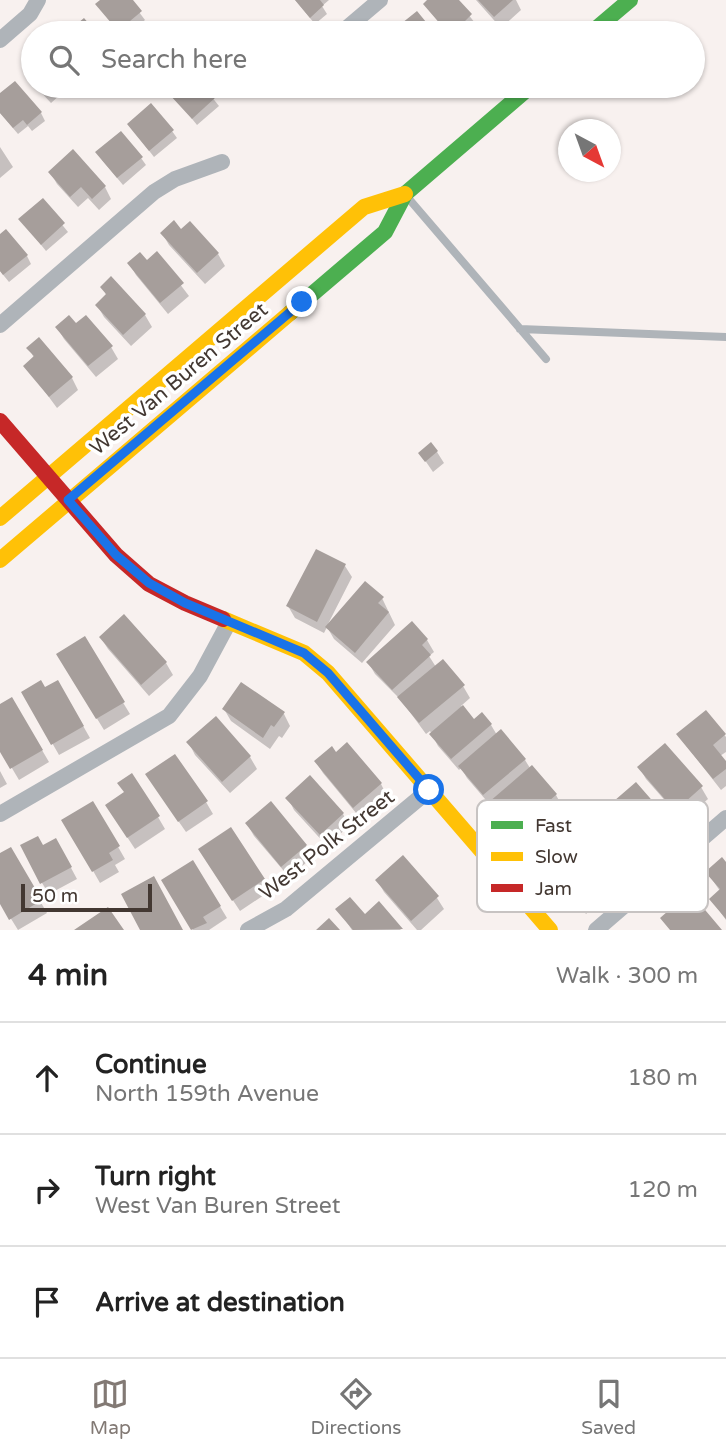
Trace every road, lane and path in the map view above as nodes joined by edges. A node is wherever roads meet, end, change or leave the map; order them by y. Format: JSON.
{"nodes":[{"id":1,"x":38,"y":0,"type":"edge"},
{"id":2,"x":380,"y":0,"type":"edge"},
{"id":3,"x":630,"y":0,"type":"edge"},
{"id":4,"x":22,"y":21,"type":"edge"},
{"id":5,"x":355,"y":21,"type":"edge"},
{"id":6,"x":605,"y":21,"type":"edge"},
{"id":7,"x":21,"y":22,"type":"edge"},
{"id":8,"x":0,"y":40,"type":"edge"},
{"id":9,"x":517,"y":98,"type":"edge"},
{"id":10,"x":222,"y":162,"type":"dead end"},
{"id":11,"x":405,"y":194,"type":"junction"},
{"id":12,"x":0,"y":325,"type":"edge"},
{"id":13,"x":520,"y":329,"type":"junction"},
{"id":14,"x":726,"y":337,"type":"edge"},
{"id":15,"x":546,"y":359,"type":"dead end"},
{"id":16,"x":0,"y":421,"type":"edge"},
{"id":17,"x":48,"y":477,"type":"junction"},
{"id":18,"x":68,"y":500,"type":"junction"},
{"id":19,"x":0,"y":519,"type":"edge"},
{"id":20,"x":0,"y":560,"type":"edge"},
{"id":21,"x":229,"y":622,"type":"junction"},
{"id":22,"x":429,"y":790,"type":"junction"},
{"id":23,"x":0,"y":814,"type":"edge"},
{"id":24,"x":726,"y":818,"type":"edge"},
{"id":25,"x":708,"y":834,"type":"edge"},
{"id":26,"x":477,"y":845,"type":"edge"},
{"id":27,"x":535,"y":912,"type":"edge"},
{"id":28,"x":617,"y":912,"type":"edge"},
{"id":29,"x":248,"y":930,"type":"edge"},
{"id":30,"x":551,"y":930,"type":"edge"},
{"id":31,"x":596,"y":930,"type":"edge"}],
"edges":[{"from":1,"to":4,"type":"street"},
{"from":2,"to":5,"type":"street"},
{"from":3,"to":6,"type":"main road"},
{"from":7,"to":8,"type":"street"},
{"from":9,"to":11,"type":"main road","name":"West Van Buren Street"},
{"from":10,"to":12,"type":"street"},
{"from":11,"to":13,"type":"lane"},
{"from":11,"to":17,"type":"main road","name":"West Van Buren Street"},
{"from":11,"to":18,"type":"main road","name":"West Van Buren Street"},
{"from":13,"to":14,"type":"lane"},
{"from":13,"to":15,"type":"lane"},
{"from":16,"to":17,"type":"main road"},
{"from":17,"to":18,"type":"main road"},
{"from":17,"to":19,"type":"main road","name":"West Van Buren Street"},
{"from":18,"to":20,"type":"main road","name":"West Van Buren Street"},
{"from":18,"to":21,"type":"main road"},
{"from":21,"to":22,"type":"main road"},
{"from":21,"to":23,"type":"street"},
{"from":22,"to":26,"type":"main road"},
{"from":22,"to":29,"type":"street","name":"West Polk Street"},
{"from":24,"to":25,"type":"street"},
{"from":27,"to":30,"type":"main road"},
{"from":28,"to":31,"type":"street"}]}
